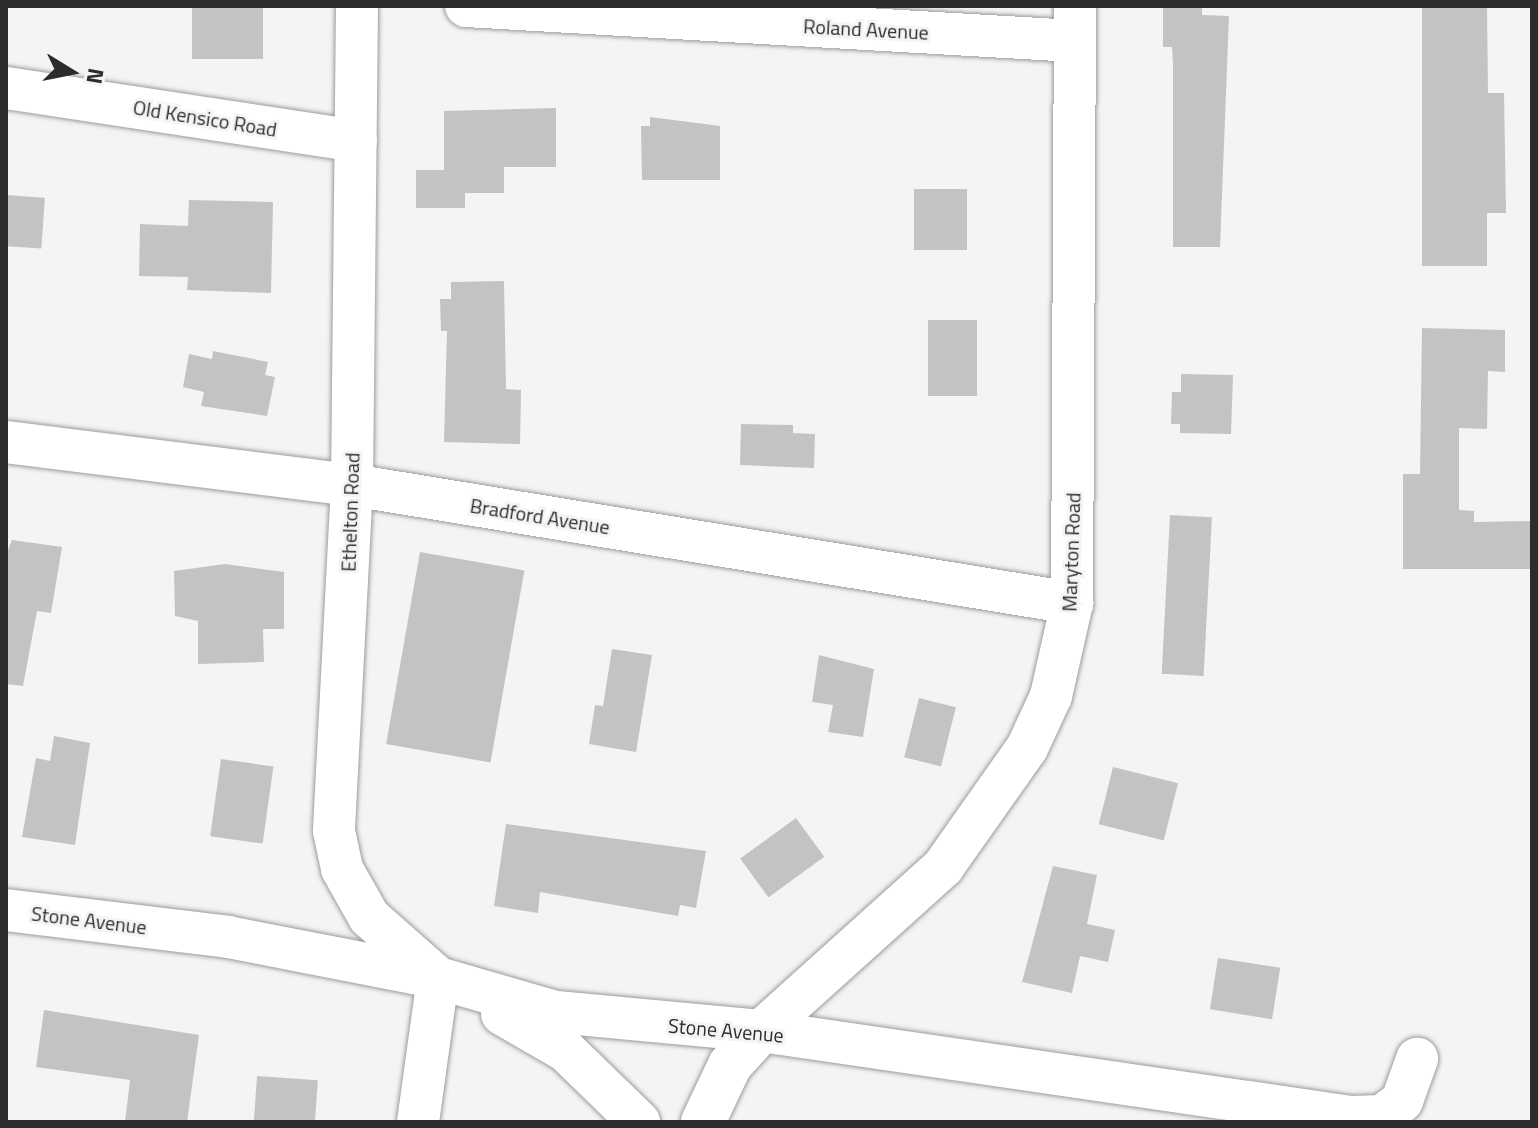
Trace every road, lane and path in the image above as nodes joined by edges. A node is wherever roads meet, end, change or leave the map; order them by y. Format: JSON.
{"nodes":[{"id":1,"x":357,"y":6,"type":"edge"},
{"id":2,"x":466,"y":6,"type":"edge"},
{"id":3,"x":1074,"y":24,"type":"edge"},
{"id":4,"x":6,"y":88,"type":"edge"},
{"id":5,"x":356,"y":141,"type":"junction"},
{"id":6,"x":6,"y":442,"type":"edge"},
{"id":7,"x":352,"y":485,"type":"junction"},
{"id":8,"x":1072,"y":603,"type":"junction"},
{"id":9,"x":6,"y":910,"type":"edge"},
{"id":10,"x":438,"y":978,"type":"junction"},
{"id":11,"x":761,"y":1031,"type":"junction"},
{"id":12,"x":1417,"y":1059,"type":"dead end"},
{"id":13,"x":418,"y":1122,"type":"edge"},
{"id":14,"x":639,"y":1122,"type":"edge"},
{"id":15,"x":703,"y":1122,"type":"edge"}],
"edges":[{"from":1,"to":5,"type":"street","name":"Ethelton Road"},
{"from":2,"to":3,"type":"street","name":"Roland Avenue"},
{"from":3,"to":8,"type":"street","name":"Maryton Road"},
{"from":4,"to":5,"type":"street","name":"Old Kensico Road"},
{"from":5,"to":7,"type":"street","name":"Ethelton Road"},
{"from":6,"to":7,"type":"street","name":"Bradford Avenue"},
{"from":7,"to":8,"type":"street","name":"Bradford Avenue"},
{"from":7,"to":10,"type":"street","name":"Ethelton Road"},
{"from":8,"to":11,"type":"street","name":"Maryton Road"},
{"from":9,"to":10,"type":"street","name":"Stone Avenue"},
{"from":10,"to":11,"type":"street","name":"Stone Avenue"},
{"from":10,"to":13,"type":"street"},
{"from":10,"to":14,"type":"street"},
{"from":11,"to":12,"type":"street","name":"Stone Avenue"},
{"from":11,"to":15,"type":"street"}]}
